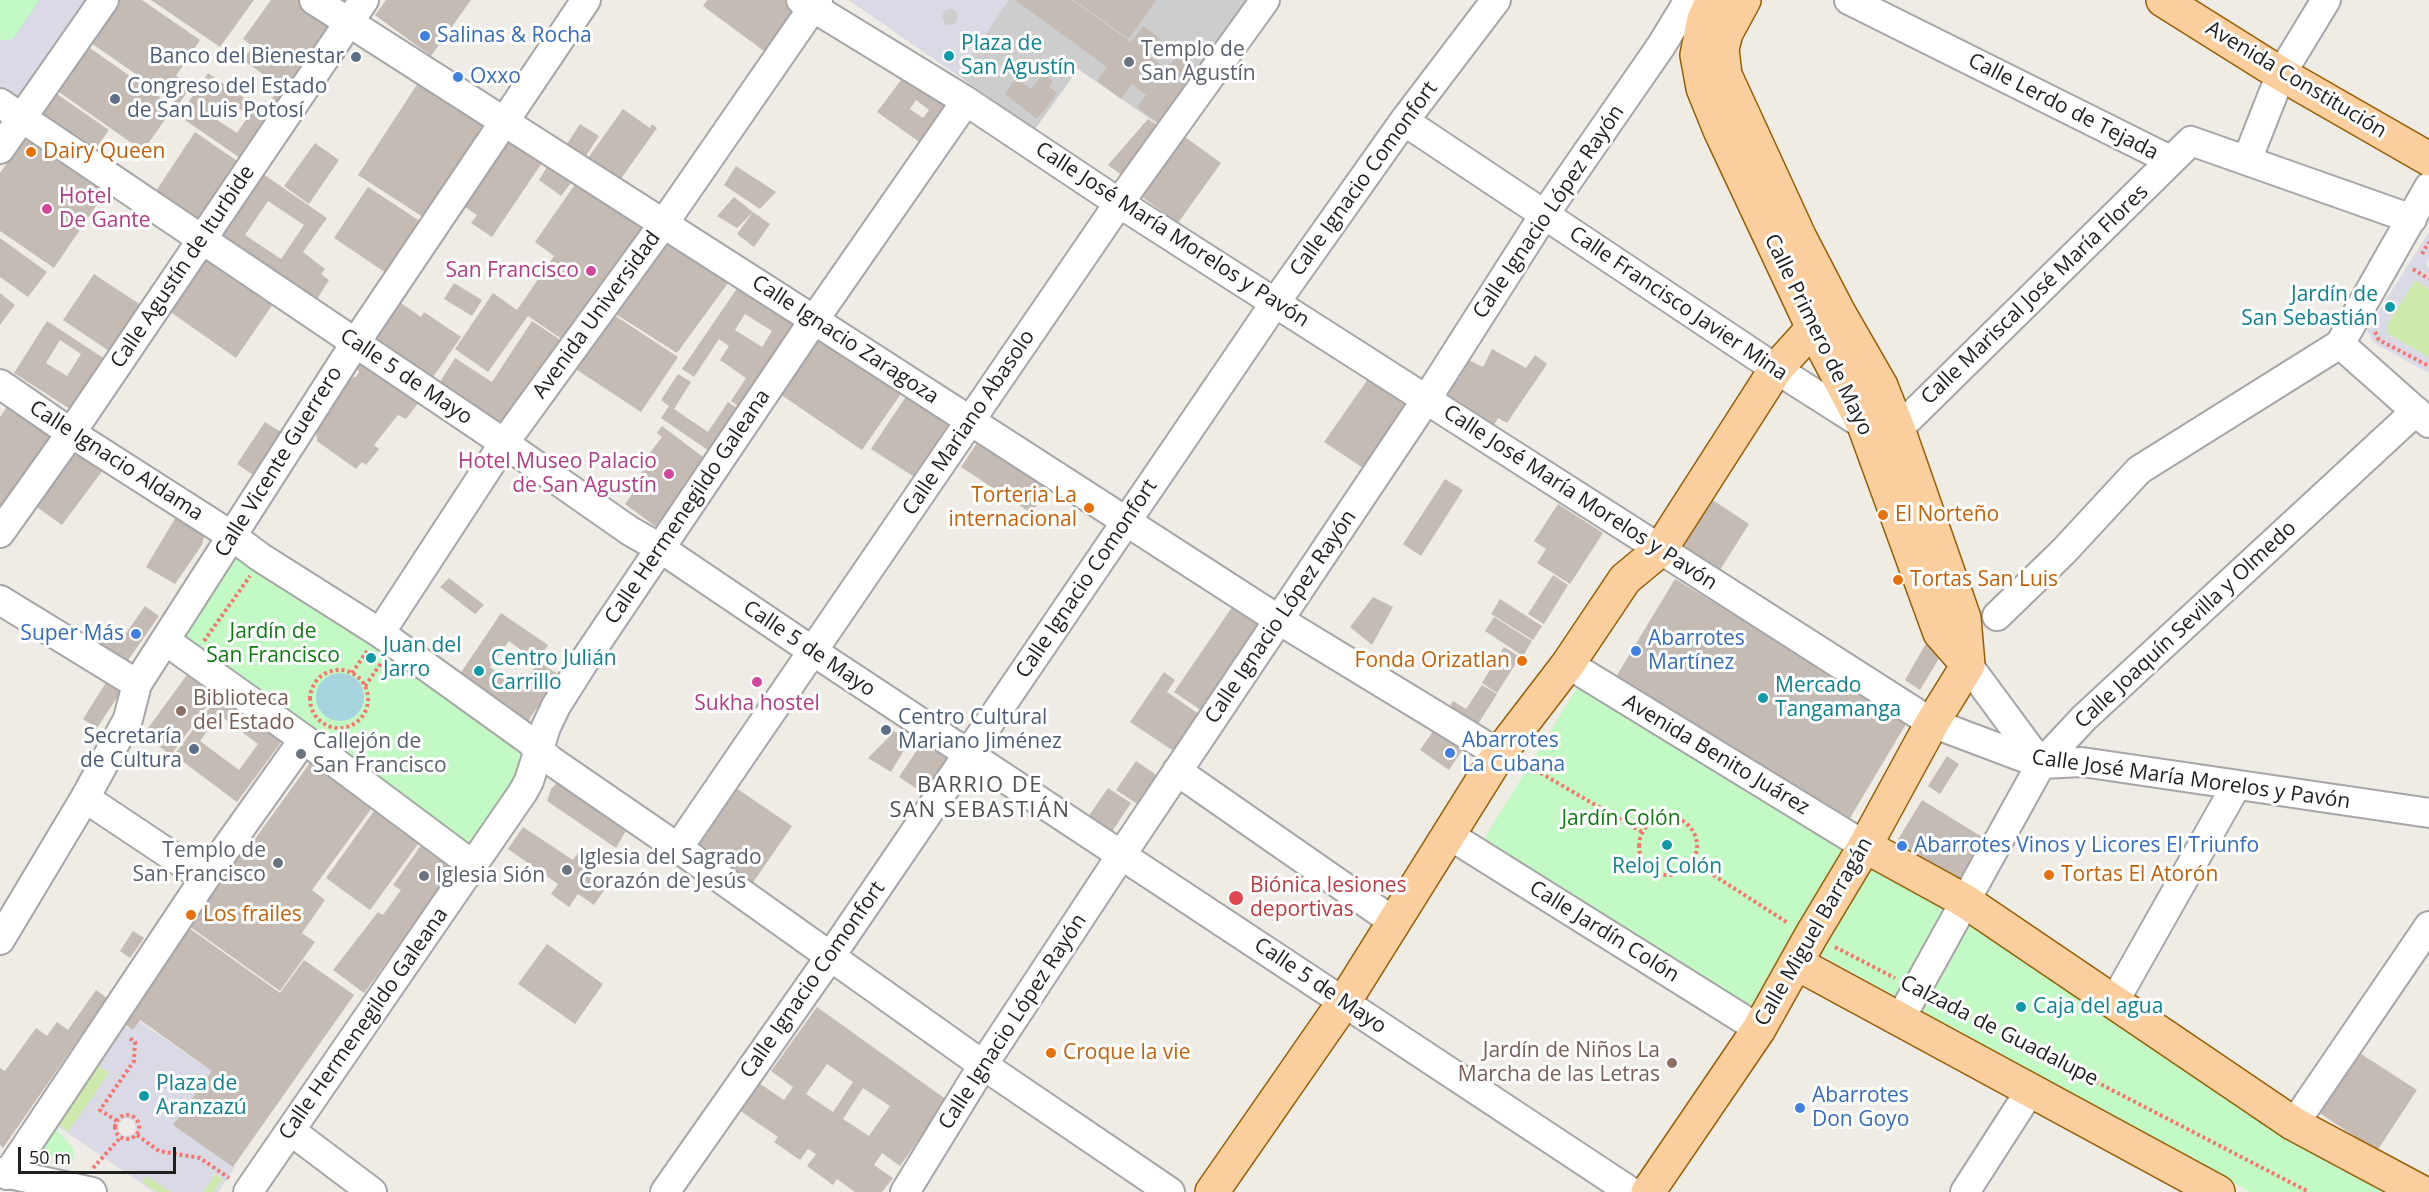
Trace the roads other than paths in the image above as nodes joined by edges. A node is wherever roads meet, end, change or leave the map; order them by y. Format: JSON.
{"nodes":[{"id":1,"x":104,"y":0,"type":"edge"},
{"id":2,"x":314,"y":0,"type":"edge"},
{"id":3,"x":586,"y":0,"type":"edge"},
{"id":4,"x":1264,"y":0,"type":"edge"},
{"id":5,"x":1496,"y":0,"type":"edge"},
{"id":6,"x":1689,"y":0,"type":"edge"},
{"id":7,"x":1849,"y":0,"type":"edge"},
{"id":8,"x":2163,"y":0,"type":"edge"},
{"id":9,"x":2326,"y":0,"type":"edge"},
{"id":10,"x":1731,"y":2,"type":"edge"},
{"id":11,"x":811,"y":3,"type":"edge"},
{"id":12,"x":356,"y":11,"type":"edge"},
{"id":13,"x":1661,"y":46,"type":"junction"},
{"id":14,"x":1709,"y":58,"type":"junction"},
{"id":15,"x":2281,"y":74,"type":"junction"},
{"id":16,"x":966,"y":101,"type":"junction"},
{"id":17,"x":11,"y":110,"type":"edge"},
{"id":18,"x":503,"y":121,"type":"junction"},
{"id":19,"x":1404,"y":121,"type":"junction"},
{"id":20,"x":0,"y":149,"type":"edge"},
{"id":21,"x":2429,"y":159,"type":"edge"},
{"id":22,"x":2170,"y":160,"type":"junction"},
{"id":23,"x":2247,"y":160,"type":"junction"},
{"id":24,"x":2429,"y":187,"type":"edge"},
{"id":25,"x":1119,"y":203,"type":"junction"},
{"id":26,"x":1544,"y":214,"type":"junction"},
{"id":27,"x":2412,"y":219,"type":"junction"},
{"id":28,"x":664,"y":223,"type":"junction"},
{"id":29,"x":201,"y":241,"type":"junction"},
{"id":30,"x":1275,"y":303,"type":"junction"},
{"id":31,"x":814,"y":320,"type":"junction"},
{"id":32,"x":1826,"y":321,"type":"junction"},
{"id":33,"x":356,"y":342,"type":"junction"},
{"id":34,"x":2340,"y":344,"type":"junction"},
{"id":35,"x":1776,"y":369,"type":"junction"},
{"id":36,"x":0,"y":384,"type":"edge"},
{"id":37,"x":1426,"y":400,"type":"junction"},
{"id":38,"x":2422,"y":417,"type":"edge"},
{"id":39,"x":970,"y":420,"type":"junction"},
{"id":40,"x":1864,"y":425,"type":"junction"},
{"id":41,"x":1898,"y":429,"type":"junction"},
{"id":42,"x":71,"y":433,"type":"junction"},
{"id":43,"x":504,"y":443,"type":"junction"},
{"id":44,"x":1126,"y":521,"type":"junction"},
{"id":45,"x":0,"y":533,"type":"edge"},
{"id":46,"x":232,"y":536,"type":"junction"},
{"id":47,"x":660,"y":548,"type":"junction"},
{"id":48,"x":1660,"y":550,"type":"junction"},
{"id":49,"x":0,"y":600,"type":"edge"},
{"id":50,"x":1997,"y":616,"type":"dead end"},
{"id":51,"x":1279,"y":620,"type":"junction"},
{"id":52,"x":380,"y":633,"type":"junction"},
{"id":53,"x":166,"y":641,"type":"junction"},
{"id":54,"x":814,"y":652,"type":"junction"},
{"id":55,"x":1568,"y":664,"type":"junction"},
{"id":56,"x":1968,"y":665,"type":"junction"},
{"id":57,"x":136,"y":684,"type":"junction"},
{"id":58,"x":1932,"y":723,"type":"junction"},
{"id":59,"x":299,"y":746,"type":"dead end"},
{"id":60,"x":534,"y":746,"type":"junction"},
{"id":61,"x":1499,"y":754,"type":"junction"},
{"id":62,"x":968,"y":755,"type":"junction"},
{"id":63,"x":2041,"y":764,"type":"junction"},
{"id":64,"x":1178,"y":771,"type":"junction"},
{"id":65,"x":2236,"y":786,"type":"junction"},
{"id":66,"x":85,"y":798,"type":"junction"},
{"id":67,"x":2429,"y":813,"type":"edge"},
{"id":68,"x":1449,"y":834,"type":"junction"},
{"id":69,"x":1865,"y":846,"type":"junction"},
{"id":70,"x":678,"y":848,"type":"junction"},
{"id":71,"x":1122,"y":854,"type":"junction"},
{"id":72,"x":474,"y":866,"type":"junction"},
{"id":73,"x":205,"y":878,"type":"junction"},
{"id":74,"x":1965,"y":901,"type":"junction"},
{"id":75,"x":1394,"y":922,"type":"junction"},
{"id":76,"x":2429,"y":926,"type":"edge"},
{"id":77,"x":0,"y":940,"type":"edge"},
{"id":78,"x":1803,"y":950,"type":"junction"},
{"id":79,"x":830,"y":957,"type":"junction"},
{"id":80,"x":1344,"y":1002,"type":"junction"},
{"id":81,"x":2114,"y":1002,"type":"junction"},
{"id":82,"x":1899,"y":1021,"type":"junction"},
{"id":83,"x":1759,"y":1029,"type":"junction"},
{"id":84,"x":983,"y":1065,"type":"junction"},
{"id":85,"x":2030,"y":1091,"type":"junction"},
{"id":86,"x":2294,"y":1124,"type":"junction"},
{"id":87,"x":291,"y":1131,"type":"junction"},
{"id":88,"x":3,"y":1174,"type":"edge"},
{"id":89,"x":92,"y":1192,"type":"edge"},
{"id":90,"x":249,"y":1192,"type":"edge"},
{"id":91,"x":372,"y":1192,"type":"edge"},
{"id":92,"x":665,"y":1192,"type":"edge"},
{"id":93,"x":905,"y":1192,"type":"edge"},
{"id":94,"x":1170,"y":1192,"type":"edge"},
{"id":95,"x":1212,"y":1192,"type":"edge"},
{"id":96,"x":1631,"y":1192,"type":"edge"},
{"id":97,"x":1648,"y":1192,"type":"edge"},
{"id":98,"x":1965,"y":1192,"type":"edge"},
{"id":99,"x":2218,"y":1192,"type":"edge"},
{"id":100,"x":2421,"y":1192,"type":"edge"}],
"edges":[{"from":1,"to":17,"type":"street"},
{"from":2,"to":12,"type":"street","name":"Calle Ignacio Zaragoza"},
{"from":3,"to":18,"type":"street","name":"Calle Vicente Guerrero"},
{"from":4,"to":25,"type":"street","name":"Calle Mariano Abasolo"},
{"from":5,"to":19,"type":"street","name":"Calle Ignacio Comonfort"},
{"from":6,"to":13,"type":"street","name":"Calle Ignacio López Rayón"},
{"from":7,"to":22,"type":"street","name":"Calle Lerdo de Tejada"},
{"from":8,"to":15,"type":"main road","name":"Avenida Constitución"},
{"from":9,"to":15,"type":"street"},
{"from":10,"to":14,"type":"main road","name":"Calle Primero de Mayo"},
{"from":11,"to":16,"type":"street","name":"Calle José María Morelos y Pavón"},
{"from":11,"to":28,"type":"street","name":"Avenida Universidad"},
{"from":12,"to":18,"type":"street","name":"Calle Ignacio Zaragoza"},
{"from":12,"to":29,"type":"street","name":"Calle Agustín de Iturbide"},
{"from":13,"to":14,"type":"street"},
{"from":13,"to":26,"type":"street","name":"Calle Ignacio López Rayón"},
{"from":14,"to":32,"type":"main road","name":"Calle Primero de Mayo"},
{"from":15,"to":21,"type":"main road","name":"Avenida Constitución"},
{"from":15,"to":23,"type":"street"},
{"from":16,"to":25,"type":"street","name":"Calle José María Morelos y Pavón"},
{"from":16,"to":31,"type":"street","name":"Calle Hermenegildo Galeana"},
{"from":17,"to":20,"type":"street"},
{"from":17,"to":29,"type":"street","name":"Calle 5 de Mayo"},
{"from":18,"to":28,"type":"street","name":"Calle Ignacio Zaragoza"},
{"from":18,"to":33,"type":"street","name":"Calle Vicente Guerrero"},
{"from":19,"to":26,"type":"street","name":"Calle Francisco Javier Mina"},
{"from":19,"to":30,"type":"street","name":"Calle Ignacio Comonfort"},
{"from":22,"to":23,"type":"street","name":"Calle Lerdo de Tejada"},
{"from":22,"to":41,"type":"street","name":"Calle Mariscal José María Flores"},
{"from":23,"to":27,"type":"street","name":"Calle Lerdo de Tejada"},
{"from":24,"to":27,"type":"street"},
{"from":25,"to":30,"type":"street","name":"Calle José María Morelos y Pavón"},
{"from":25,"to":39,"type":"street","name":"Calle Mariano Abasolo"},
{"from":26,"to":35,"type":"street","name":"Calle Francisco Javier Mina"},
{"from":26,"to":37,"type":"street","name":"Calle Ignacio López Rayón"},
{"from":27,"to":34,"type":"street"},
{"from":28,"to":31,"type":"street","name":"Calle Ignacio Zaragoza"},
{"from":28,"to":43,"type":"street","name":"Avenida Universidad"},
{"from":29,"to":33,"type":"street","name":"Calle 5 de Mayo"},
{"from":29,"to":42,"type":"street","name":"Calle Agustín de Iturbide"},
{"from":30,"to":37,"type":"street","name":"Calle José María Morelos y Pavón"},
{"from":30,"to":44,"type":"street","name":"Calle Ignacio Comonfort"},
{"from":31,"to":39,"type":"street","name":"Calle Ignacio Zaragoza"},
{"from":31,"to":47,"type":"street","name":"Calle Hermenegildo Galeana"},
{"from":32,"to":35,"type":"main road"},
{"from":32,"to":40,"type":"main road","name":"Calle Primero de Mayo"},
{"from":32,"to":41,"type":"main road","name":"Calle Primero de Mayo"},
{"from":33,"to":43,"type":"street","name":"Calle 5 de Mayo"},
{"from":33,"to":46,"type":"street","name":"Calle Vicente Guerrero"},
{"from":34,"to":38,"type":"street"},
{"from":34,"to":50,"type":"street"},
{"from":35,"to":40,"type":"street","name":"Calle Francisco Javier Mina"},
{"from":35,"to":48,"type":"main road"},
{"from":36,"to":42,"type":"street","name":"Calle Ignacio Aldama"},
{"from":37,"to":48,"type":"street","name":"Calle José María Morelos y Pavón"},
{"from":37,"to":51,"type":"street","name":"Calle Ignacio López Rayón"},
{"from":38,"to":63,"type":"street","name":"Calle Joaquín Sevilla y Olmedo"},
{"from":39,"to":44,"type":"street","name":"Calle Ignacio Zaragoza"},
{"from":39,"to":54,"type":"street","name":"Calle Mariano Abasolo"},
{"from":40,"to":41,"type":"street"},
{"from":40,"to":56,"type":"main road","name":"Calle Primero de Mayo"},
{"from":41,"to":56,"type":"main road","name":"Calle Primero de Mayo"},
{"from":42,"to":45,"type":"street","name":"Calle Agustín de Iturbide"},
{"from":42,"to":46,"type":"street","name":"Calle Ignacio Aldama"},
{"from":43,"to":47,"type":"street","name":"Calle 5 de Mayo"},
{"from":43,"to":52,"type":"street","name":"Avenida Universidad"},
{"from":44,"to":51,"type":"street","name":"Calle Ignacio Zaragoza"},
{"from":44,"to":62,"type":"street","name":"Calle Ignacio Comonfort"},
{"from":46,"to":52,"type":"street","name":"Calle Ignacio Aldama"},
{"from":46,"to":53,"type":"street","name":"Calle Vicente Guerrero"},
{"from":47,"to":54,"type":"street","name":"Calle 5 de Mayo"},
{"from":47,"to":60,"type":"street","name":"Calle Hermenegildo Galeana"},
{"from":48,"to":55,"type":"main road"},
{"from":48,"to":58,"type":"street","name":"Calle José María Morelos y Pavón"},
{"from":49,"to":57,"type":"street"},
{"from":51,"to":61,"type":"street","name":"Calle Ignacio Zaragoza"},
{"from":51,"to":64,"type":"street","name":"Calle Ignacio López Rayón"},
{"from":52,"to":60,"type":"street","name":"Calle Ignacio Aldama"},
{"from":53,"to":57,"type":"street","name":"Calle Vicente Guerrero"},
{"from":53,"to":72,"type":"street"},
{"from":54,"to":62,"type":"street","name":"Calle 5 de Mayo"},
{"from":54,"to":70,"type":"street","name":"Calle Mariano Abasolo"},
{"from":55,"to":61,"type":"main road"},
{"from":55,"to":69,"type":"street","name":"Avenida Benito Juárez"},
{"from":56,"to":58,"type":"main road","name":"Calle Miguel Barragán"},
{"from":56,"to":63,"type":"street","name":"Calle Primero de Mayo"},
{"from":57,"to":66,"type":"street","name":"Calle Vicente Guerrero"},
{"from":58,"to":63,"type":"street","name":"Calle José María Morelos y Pavón"},
{"from":58,"to":69,"type":"main road","name":"Calle Miguel Barragán"},
{"from":59,"to":73,"type":"street"},
{"from":60,"to":70,"type":"street","name":"Calle Ignacio Aldama"},
{"from":60,"to":72,"type":"street","name":"Calle Hermenegildo Galeana"},
{"from":61,"to":68,"type":"main road"},
{"from":62,"to":71,"type":"street","name":"Calle 5 de Mayo"},
{"from":62,"to":79,"type":"street","name":"Calle Ignacio Comonfort"},
{"from":63,"to":65,"type":"street","name":"Calle José María Morelos y Pavón"},
{"from":63,"to":74,"type":"street","name":"Calle Joaquín Sevilla y Olmedo"},
{"from":64,"to":71,"type":"street","name":"Calle Ignacio López Rayón"},
{"from":64,"to":75,"type":"street"},
{"from":65,"to":67,"type":"street","name":"Calle José María Morelos y Pavón"},
{"from":65,"to":81,"type":"street"},
{"from":66,"to":73,"type":"street"},
{"from":66,"to":77,"type":"street","name":"Calle Vicente Guerrero"},
{"from":68,"to":75,"type":"main road"},
{"from":68,"to":83,"type":"street","name":"Calle Jardín Colón"},
{"from":69,"to":74,"type":"main road"},
{"from":69,"to":78,"type":"main road","name":"Calle Miguel Barragán"},
{"from":70,"to":79,"type":"street","name":"Calle Ignacio Aldama"},
{"from":71,"to":80,"type":"street","name":"Calle 5 de Mayo"},
{"from":71,"to":84,"type":"street","name":"Calle Ignacio López Rayón"},
{"from":72,"to":87,"type":"street","name":"Calle Hermenegildo Galeana"},
{"from":73,"to":88,"type":"street"},
{"from":74,"to":81,"type":"main road"},
{"from":74,"to":82,"type":"street","name":"Calle Joaquín Sevilla y Olmedo"},
{"from":75,"to":80,"type":"main road"},
{"from":76,"to":86,"type":"street"},
{"from":78,"to":82,"type":"main road","name":"Calzada de Guadalupe"},
{"from":78,"to":83,"type":"main road","name":"Calle Miguel Barragán"},
{"from":79,"to":84,"type":"street","name":"Calle Ignacio Aldama"},
{"from":79,"to":92,"type":"street","name":"Calle Ignacio Comonfort"},
{"from":80,"to":95,"type":"main road"},
{"from":80,"to":96,"type":"street","name":"Calle 5 de Mayo"},
{"from":81,"to":86,"type":"main road"},
{"from":82,"to":85,"type":"main road","name":"Calzada de Guadalupe"},
{"from":83,"to":97,"type":"main road","name":"Calle Miguel Barragán"},
{"from":84,"to":93,"type":"street","name":"Calle Ignacio López Rayón"},
{"from":84,"to":94,"type":"street","name":"Calle Ignacio Aldama"},
{"from":85,"to":98,"type":"street"},
{"from":85,"to":99,"type":"main road","name":"Calzada de Guadalupe"},
{"from":86,"to":100,"type":"main road"},
{"from":87,"to":90,"type":"street","name":"Calle Hermenegildo Galeana"},
{"from":87,"to":91,"type":"street"},
{"from":88,"to":89,"type":"street"}]}
